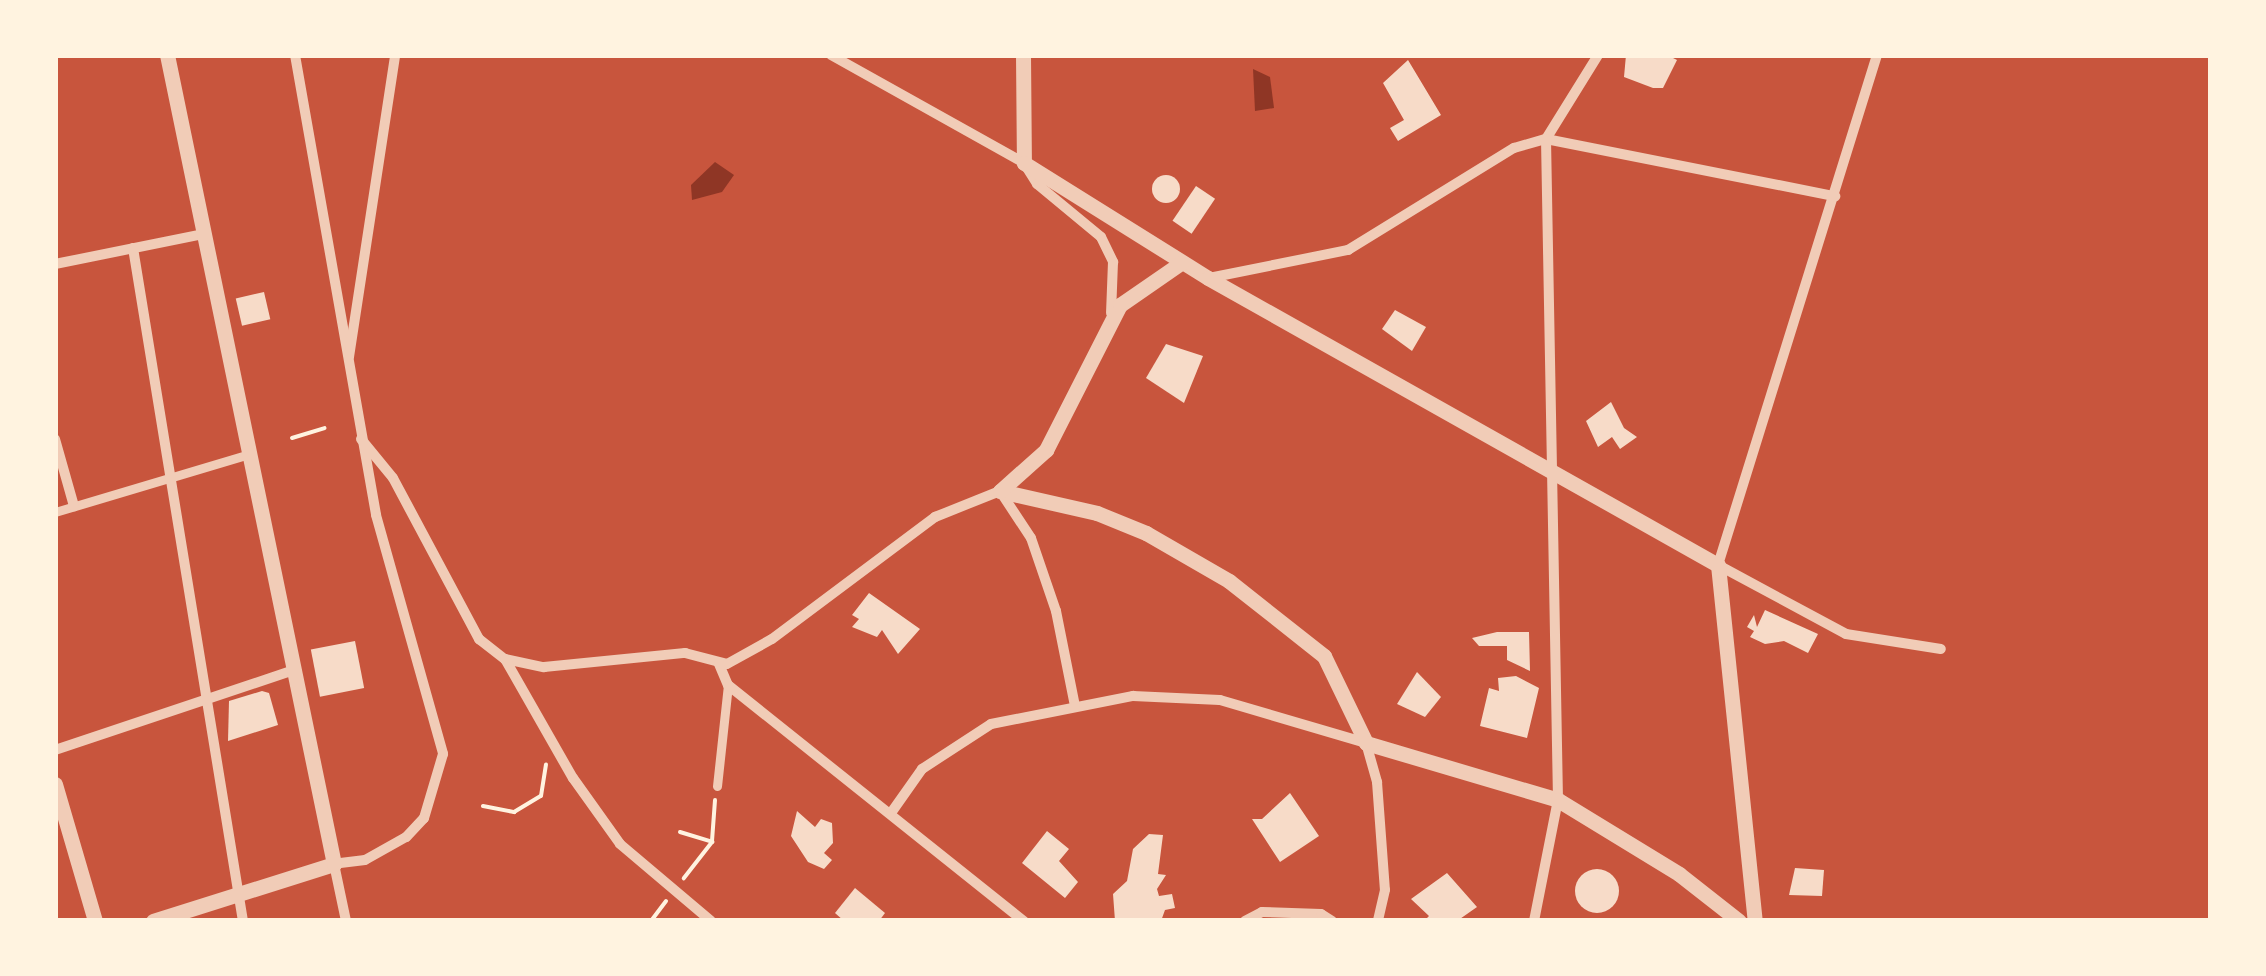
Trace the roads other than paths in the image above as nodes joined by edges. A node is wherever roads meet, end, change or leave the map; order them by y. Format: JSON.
{"nodes":[{"id":1,"x":167,"y":55,"type":"edge"},
{"id":2,"x":295,"y":55,"type":"edge"},
{"id":3,"x":395,"y":55,"type":"edge"},
{"id":4,"x":831,"y":55,"type":"edge"},
{"id":5,"x":1024,"y":55,"type":"edge"},
{"id":6,"x":1598,"y":55,"type":"edge"},
{"id":7,"x":1878,"y":55,"type":"edge"},
{"id":8,"x":1546,"y":139,"type":"junction"},
{"id":9,"x":1024,"y":163,"type":"junction"},
{"id":10,"x":1835,"y":196,"type":"junction"},
{"id":11,"x":204,"y":234,"type":"junction"},
{"id":12,"x":1137,"y":235,"type":"junction"},
{"id":13,"x":133,"y":248,"type":"junction"},
{"id":14,"x":1108,"y":249,"type":"junction"},
{"id":15,"x":1182,"y":262,"type":"junction"},
{"id":16,"x":55,"y":264,"type":"edge"},
{"id":17,"x":1208,"y":278,"type":"junction"},
{"id":18,"x":1109,"y":325,"type":"junction"},
{"id":19,"x":348,"y":368,"type":"junction"},
{"id":20,"x":55,"y":439,"type":"edge"},
{"id":21,"x":362,"y":439,"type":"junction"},
{"id":22,"x":249,"y":454,"type":"junction"},
{"id":23,"x":1549,"y":472,"type":"junction"},
{"id":24,"x":171,"y":477,"type":"junction"},
{"id":25,"x":1000,"y":490,"type":"junction"},
{"id":26,"x":74,"y":506,"type":"junction"},
{"id":27,"x":55,"y":512,"type":"edge"},
{"id":28,"x":1718,"y":565,"type":"junction"},
{"id":29,"x":1941,"y":649,"type":"dead end"},
{"id":30,"x":505,"y":659,"type":"junction"},
{"id":31,"x":719,"y":664,"type":"junction"},
{"id":32,"x":294,"y":670,"type":"junction"},
{"id":33,"x":728,"y":685,"type":"junction"},
{"id":34,"x":210,"y":696,"type":"junction"},
{"id":35,"x":1075,"y":706,"type":"junction"},
{"id":36,"x":1366,"y":743,"type":"junction"},
{"id":37,"x":55,"y":750,"type":"edge"},
{"id":38,"x":55,"y":784,"type":"edge"},
{"id":39,"x":716,"y":791,"type":"road end"},
{"id":40,"x":1558,"y":800,"type":"junction"},
{"id":41,"x":891,"y":813,"type":"junction"},
{"id":42,"x":334,"y":864,"type":"junction"},
{"id":43,"x":238,"y":893,"type":"junction"},
{"id":44,"x":96,"y":921,"type":"edge"},
{"id":45,"x":153,"y":921,"type":"edge"},
{"id":46,"x":243,"y":921,"type":"edge"},
{"id":47,"x":346,"y":921,"type":"edge"},
{"id":48,"x":710,"y":921,"type":"edge"},
{"id":49,"x":1024,"y":921,"type":"edge"},
{"id":50,"x":1245,"y":921,"type":"edge"},
{"id":51,"x":1332,"y":921,"type":"edge"},
{"id":52,"x":1378,"y":921,"type":"edge"},
{"id":53,"x":1534,"y":921,"type":"edge"},
{"id":54,"x":1739,"y":921,"type":"edge"},
{"id":55,"x":1754,"y":921,"type":"edge"}],
"edges":[{"from":1,"to":11,"type":"street"},
{"from":2,"to":19,"type":"street"},
{"from":3,"to":19,"type":"street"},
{"from":4,"to":9,"type":"street"},
{"from":5,"to":9,"type":"street"},
{"from":6,"to":8,"type":"street"},
{"from":7,"to":10,"type":"street"},
{"from":8,"to":10,"type":"street"},
{"from":8,"to":17,"type":"street"},
{"from":8,"to":23,"type":"street"},
{"from":9,"to":12,"type":"street"},
{"from":9,"to":14,"type":"street"},
{"from":10,"to":28,"type":"street"},
{"from":11,"to":13,"type":"street"},
{"from":11,"to":22,"type":"street"},
{"from":12,"to":14,"type":"street"},
{"from":12,"to":15,"type":"street"},
{"from":13,"to":16,"type":"street"},
{"from":13,"to":24,"type":"street"},
{"from":14,"to":18,"type":"street"},
{"from":15,"to":17,"type":"street"},
{"from":15,"to":18,"type":"street"},
{"from":17,"to":23,"type":"street"},
{"from":18,"to":25,"type":"street"},
{"from":19,"to":21,"type":"street"},
{"from":20,"to":26,"type":"street"},
{"from":21,"to":30,"type":"street"},
{"from":21,"to":42,"type":"street"},
{"from":22,"to":24,"type":"street"},
{"from":22,"to":32,"type":"street"},
{"from":23,"to":28,"type":"street"},
{"from":23,"to":40,"type":"street"},
{"from":24,"to":26,"type":"street"},
{"from":24,"to":34,"type":"street"},
{"from":25,"to":31,"type":"street"},
{"from":25,"to":35,"type":"street"},
{"from":25,"to":36,"type":"street"},
{"from":26,"to":27,"type":"street"},
{"from":28,"to":29,"type":"street"},
{"from":28,"to":55,"type":"street"},
{"from":30,"to":31,"type":"street"},
{"from":30,"to":48,"type":"street"},
{"from":31,"to":33,"type":"street"},
{"from":32,"to":34,"type":"street"},
{"from":32,"to":42,"type":"street"},
{"from":33,"to":39,"type":"street"},
{"from":33,"to":41,"type":"street"},
{"from":34,"to":37,"type":"street"},
{"from":34,"to":43,"type":"street"},
{"from":35,"to":36,"type":"street"},
{"from":35,"to":41,"type":"street"},
{"from":36,"to":40,"type":"street"},
{"from":36,"to":52,"type":"street"},
{"from":38,"to":44,"type":"street"},
{"from":40,"to":53,"type":"street"},
{"from":40,"to":54,"type":"street"},
{"from":41,"to":49,"type":"street"},
{"from":42,"to":43,"type":"street"},
{"from":42,"to":47,"type":"street"},
{"from":43,"to":45,"type":"street"},
{"from":43,"to":46,"type":"street"},
{"from":50,"to":51,"type":"street"}]}
